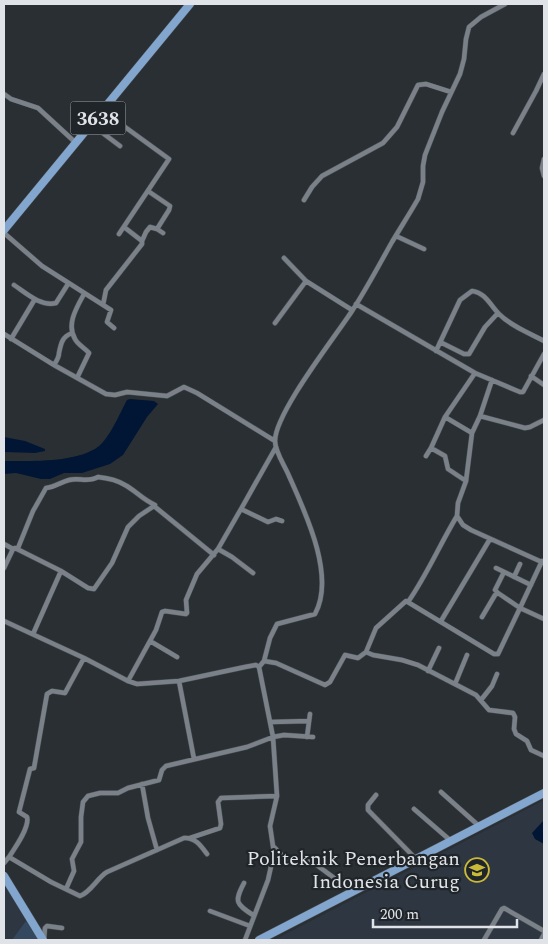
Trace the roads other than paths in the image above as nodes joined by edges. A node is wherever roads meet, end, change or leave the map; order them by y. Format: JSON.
{"nodes":[{"id":1,"x":190,"y":4,"type":"edge"},
{"id":2,"x":505,"y":4,"type":"edge"},
{"id":3,"x":544,"y":74,"type":"edge"},
{"id":4,"x":451,"y":92,"type":"junction"},
{"id":5,"x":4,"y":94,"type":"edge"},
{"id":6,"x":104,"y":109,"type":"junction"},
{"id":7,"x":92,"y":125,"type":"junction"},
{"id":8,"x":513,"y":133,"type":"dead end"},
{"id":9,"x":76,"y":143,"type":"junction"},
{"id":10,"x":120,"y":146,"type":"dead end"},
{"id":11,"x":544,"y":159,"type":"edge"},
{"id":12,"x":544,"y":176,"type":"edge"},
{"id":13,"x":148,"y":191,"type":"junction"},
{"id":14,"x":304,"y":200,"type":"dead end"},
{"id":15,"x":124,"y":227,"type":"junction"},
{"id":16,"x":157,"y":229,"type":"junction"},
{"id":17,"x":4,"y":232,"type":"edge"},
{"id":18,"x":119,"y":234,"type":"dead end"},
{"id":19,"x":163,"y":234,"type":"dead end"},
{"id":20,"x":396,"y":236,"type":"junction"},
{"id":21,"x":142,"y":241,"type":"junction"},
{"id":22,"x":424,"y":249,"type":"dead end"},
{"id":23,"x":284,"y":258,"type":"dead end"},
{"id":24,"x":306,"y":282,"type":"junction"},
{"id":25,"x":68,"y":284,"type":"junction"},
{"id":26,"x":14,"y":286,"type":"dead end"},
{"id":27,"x":84,"y":294,"type":"junction"},
{"id":28,"x":35,"y":299,"type":"junction"},
{"id":29,"x":356,"y":304,"type":"junction"},
{"id":30,"x":103,"y":305,"type":"junction"},
{"id":31,"x":352,"y":310,"type":"junction"},
{"id":32,"x":498,"y":313,"type":"junction"},
{"id":33,"x":275,"y":323,"type":"dead end"},
{"id":34,"x":114,"y":328,"type":"dead end"},
{"id":35,"x":72,"y":333,"type":"junction"},
{"id":36,"x":4,"y":334,"type":"edge"},
{"id":37,"x":11,"y":339,"type":"junction"},
{"id":38,"x":544,"y":341,"type":"edge"},
{"id":39,"x":440,"y":342,"type":"junction"},
{"id":40,"x":436,"y":351,"type":"junction"},
{"id":41,"x":544,"y":354,"type":"edge"},
{"id":42,"x":54,"y":366,"type":"junction"},
{"id":43,"x":475,"y":374,"type":"junction"},
{"id":44,"x":531,"y":376,"type":"junction"},
{"id":45,"x":77,"y":378,"type":"junction"},
{"id":46,"x":492,"y":380,"type":"junction"},
{"id":47,"x":544,"y":385,"type":"edge"},
{"id":48,"x":480,"y":416,"type":"junction"},
{"id":49,"x":445,"y":417,"type":"junction"},
{"id":50,"x":544,"y":420,"type":"edge"},
{"id":51,"x":472,"y":433,"type":"junction"},
{"id":52,"x":276,"y":444,"type":"junction"},
{"id":53,"x":430,"y":448,"type":"junction"},
{"id":54,"x":426,"y":456,"type":"dead end"},
{"id":55,"x":466,"y":481,"type":"junction"},
{"id":56,"x":155,"y":506,"type":"junction"},
{"id":57,"x":241,"y":510,"type":"junction"},
{"id":58,"x":456,"y":516,"type":"junction"},
{"id":59,"x":282,"y":521,"type":"dead end"},
{"id":60,"x":490,"y":539,"type":"junction"},
{"id":61,"x":4,"y":544,"type":"edge"},
{"id":62,"x":15,"y":549,"type":"junction"},
{"id":63,"x":218,"y":550,"type":"junction"},
{"id":64,"x":214,"y":555,"type":"junction"},
{"id":65,"x":543,"y":562,"type":"edge"},
{"id":66,"x":520,"y":564,"type":"dead end"},
{"id":67,"x":4,"y":568,"type":"edge"},
{"id":68,"x":496,"y":568,"type":"dead end"},
{"id":69,"x":61,"y":571,"type":"junction"},
{"id":70,"x":504,"y":572,"type":"junction"},
{"id":71,"x":253,"y":573,"type":"dead end"},
{"id":72,"x":514,"y":577,"type":"junction"},
{"id":73,"x":531,"y":585,"type":"junction"},
{"id":74,"x":498,"y":593,"type":"junction"},
{"id":75,"x":408,"y":602,"type":"junction"},
{"id":76,"x":520,"y":608,"type":"junction"},
{"id":77,"x":482,"y":617,"type":"dead end"},
{"id":78,"x":544,"y":619,"type":"edge"},
{"id":79,"x":4,"y":621,"type":"edge"},
{"id":80,"x":441,"y":621,"type":"junction"},
{"id":81,"x":33,"y":634,"type":"junction"},
{"id":82,"x":150,"y":641,"type":"junction"},
{"id":83,"x":439,"y":648,"type":"dead end"},
{"id":84,"x":366,"y":652,"type":"junction"},
{"id":85,"x":467,"y":655,"type":"dead end"},
{"id":86,"x":177,"y":657,"type":"dead end"},
{"id":87,"x":84,"y":658,"type":"junction"},
{"id":88,"x":264,"y":661,"type":"junction"},
{"id":89,"x":259,"y":667,"type":"junction"},
{"id":90,"x":428,"y":671,"type":"junction"},
{"id":91,"x":497,"y":674,"type":"dead end"},
{"id":92,"x":128,"y":681,"type":"junction"},
{"id":93,"x":179,"y":681,"type":"junction"},
{"id":94,"x":455,"y":684,"type":"junction"},
{"id":95,"x":481,"y":700,"type":"junction"},
{"id":96,"x":310,"y":714,"type":"dead end"},
{"id":97,"x":309,"y":721,"type":"junction"},
{"id":98,"x":271,"y":722,"type":"junction"},
{"id":99,"x":273,"y":737,"type":"junction"},
{"id":100,"x":544,"y":756,"type":"edge"},
{"id":101,"x":194,"y":759,"type":"junction"},
{"id":102,"x":142,"y":784,"type":"junction"},
{"id":103,"x":441,"y":792,"type":"dead end"},
{"id":104,"x":544,"y":793,"type":"edge"},
{"id":105,"x":376,"y":795,"type":"dead end"},
{"id":106,"x":277,"y":796,"type":"junction"},
{"id":107,"x":414,"y":809,"type":"dead end"},
{"id":108,"x":479,"y":826,"type":"junction"},
{"id":109,"x":190,"y":838,"type":"junction"},
{"id":110,"x":451,"y":841,"type":"junction"},
{"id":111,"x":274,"y":847,"type":"junction"},
{"id":112,"x":156,"y":850,"type":"junction"},
{"id":113,"x":207,"y":854,"type":"dead end"},
{"id":114,"x":9,"y":858,"type":"junction"},
{"id":115,"x":416,"y":859,"type":"junction"},
{"id":116,"x":4,"y":863,"type":"edge"},
{"id":117,"x":4,"y":876,"type":"edge"},
{"id":118,"x":244,"y":883,"type":"dead end"},
{"id":119,"x":66,"y":890,"type":"junction"},
{"id":120,"x":354,"y":892,"type":"junction"},
{"id":121,"x":210,"y":911,"type":"dead end"},
{"id":122,"x":253,"y":915,"type":"junction"},
{"id":123,"x":250,"y":926,"type":"junction"},
{"id":124,"x":62,"y":928,"type":"dead end"},
{"id":125,"x":544,"y":932,"type":"edge"},
{"id":126,"x":43,"y":940,"type":"edge"},
{"id":127,"x":245,"y":940,"type":"edge"},
{"id":128,"x":259,"y":940,"type":"edge"},
{"id":129,"x":484,"y":940,"type":"edge"},
{"id":130,"x":540,"y":940,"type":"edge"}],
"edges":[{"from":1,"to":6,"type":"main road","number":"3638"},
{"from":2,"to":4,"type":"street"},
{"from":3,"to":8,"type":"street"},
{"from":4,"to":14,"type":"street"},
{"from":4,"to":20,"type":"street"},
{"from":5,"to":9,"type":"street"},
{"from":6,"to":7,"type":"main road","number":"3638"},
{"from":6,"to":13,"type":"street"},
{"from":7,"to":9,"type":"main road","number":"3638"},
{"from":7,"to":10,"type":"street"},
{"from":9,"to":17,"type":"main road","number":"3638"},
{"from":11,"to":12,"type":"street"},
{"from":13,"to":15,"type":"street"},
{"from":13,"to":16,"type":"street"},
{"from":15,"to":18,"type":"street"},
{"from":15,"to":21,"type":"street"},
{"from":16,"to":19,"type":"street"},
{"from":16,"to":21,"type":"street"},
{"from":17,"to":25,"type":"street"},
{"from":20,"to":22,"type":"street"},
{"from":20,"to":29,"type":"street"},
{"from":21,"to":30,"type":"street"},
{"from":23,"to":24,"type":"street"},
{"from":24,"to":31,"type":"street"},
{"from":24,"to":33,"type":"street"},
{"from":25,"to":27,"type":"street"},
{"from":25,"to":28,"type":"street"},
{"from":26,"to":28,"type":"street"},
{"from":27,"to":30,"type":"street"},
{"from":27,"to":35,"type":"street"},
{"from":28,"to":37,"type":"street"},
{"from":29,"to":31,"type":"street"},
{"from":29,"to":40,"type":"street"},
{"from":30,"to":34,"type":"street"},
{"from":31,"to":52,"type":"street"},
{"from":32,"to":38,"type":"street"},
{"from":32,"to":39,"type":"street"},
{"from":32,"to":39,"type":"street"},
{"from":35,"to":42,"type":"street"},
{"from":35,"to":45,"type":"street"},
{"from":36,"to":37,"type":"street"},
{"from":37,"to":42,"type":"street"},
{"from":39,"to":40,"type":"street"},
{"from":40,"to":43,"type":"street"},
{"from":41,"to":44,"type":"street"},
{"from":42,"to":45,"type":"street"},
{"from":43,"to":46,"type":"street"},
{"from":43,"to":49,"type":"street"},
{"from":44,"to":46,"type":"street"},
{"from":44,"to":47,"type":"street"},
{"from":45,"to":52,"type":"street"},
{"from":46,"to":48,"type":"street"},
{"from":48,"to":50,"type":"street"},
{"from":48,"to":51,"type":"street"},
{"from":49,"to":51,"type":"street"},
{"from":49,"to":53,"type":"street"},
{"from":51,"to":55,"type":"street"},
{"from":52,"to":57,"type":"street"},
{"from":52,"to":88,"type":"street"},
{"from":53,"to":54,"type":"street"},
{"from":53,"to":55,"type":"street"},
{"from":55,"to":58,"type":"street"},
{"from":56,"to":62,"type":"street"},
{"from":56,"to":64,"type":"street"},
{"from":56,"to":69,"type":"street"},
{"from":57,"to":59,"type":"street"},
{"from":57,"to":63,"type":"street"},
{"from":58,"to":60,"type":"street"},
{"from":58,"to":75,"type":"street"},
{"from":60,"to":65,"type":"street"},
{"from":60,"to":80,"type":"street"},
{"from":61,"to":62,"type":"street"},
{"from":62,"to":67,"type":"street"},
{"from":62,"to":69,"type":"street"},
{"from":63,"to":64,"type":"street"},
{"from":63,"to":71,"type":"street"},
{"from":64,"to":82,"type":"street"},
{"from":65,"to":73,"type":"street"},
{"from":66,"to":72,"type":"street"},
{"from":68,"to":70,"type":"street"},
{"from":69,"to":81,"type":"street"},
{"from":70,"to":72,"type":"street"},
{"from":70,"to":74,"type":"street"},
{"from":72,"to":73,"type":"street"},
{"from":73,"to":76,"type":"street"},
{"from":74,"to":76,"type":"street"},
{"from":74,"to":77,"type":"street"},
{"from":75,"to":80,"type":"street"},
{"from":75,"to":84,"type":"street"},
{"from":76,"to":78,"type":"street"},
{"from":76,"to":80,"type":"street"},
{"from":79,"to":81,"type":"street"},
{"from":81,"to":87,"type":"street"},
{"from":82,"to":86,"type":"street"},
{"from":82,"to":92,"type":"street"},
{"from":83,"to":90,"type":"street"},
{"from":84,"to":88,"type":"street"},
{"from":84,"to":90,"type":"street"},
{"from":85,"to":94,"type":"street"},
{"from":87,"to":92,"type":"street"},
{"from":87,"to":114,"type":"street"},
{"from":88,"to":89,"type":"street"},
{"from":89,"to":93,"type":"street"},
{"from":89,"to":98,"type":"street"},
{"from":90,"to":94,"type":"street"},
{"from":91,"to":95,"type":"street"},
{"from":92,"to":93,"type":"street"},
{"from":93,"to":101,"type":"street"},
{"from":94,"to":95,"type":"street"},
{"from":95,"to":100,"type":"street"},
{"from":96,"to":97,"type":"street"},
{"from":97,"to":98,"type":"street"},
{"from":97,"to":99,"type":"street"},
{"from":98,"to":99,"type":"street"},
{"from":99,"to":101,"type":"street"},
{"from":99,"to":106,"type":"street"},
{"from":101,"to":102,"type":"street"},
{"from":102,"to":112,"type":"street"},
{"from":102,"to":119,"type":"street"},
{"from":103,"to":108,"type":"street"},
{"from":104,"to":108,"type":"main road"},
{"from":105,"to":115,"type":"street"},
{"from":106,"to":109,"type":"street"},
{"from":106,"to":111,"type":"street"},
{"from":107,"to":110,"type":"street"},
{"from":108,"to":110,"type":"main road"},
{"from":109,"to":112,"type":"street"},
{"from":109,"to":113,"type":"street"},
{"from":110,"to":115,"type":"main road"},
{"from":111,"to":120,"type":"street"},
{"from":111,"to":122,"type":"street"},
{"from":112,"to":119,"type":"street"},
{"from":114,"to":116,"type":"street"},
{"from":114,"to":119,"type":"street"},
{"from":115,"to":120,"type":"main road"},
{"from":117,"to":126,"type":"main road"},
{"from":118,"to":122,"type":"street"},
{"from":120,"to":128,"type":"main road"},
{"from":121,"to":123,"type":"street"},
{"from":122,"to":123,"type":"street"},
{"from":123,"to":127,"type":"street"},
{"from":124,"to":126,"type":"street"},
{"from":125,"to":129,"type":"street"},
{"from":125,"to":130,"type":"street"}]}
